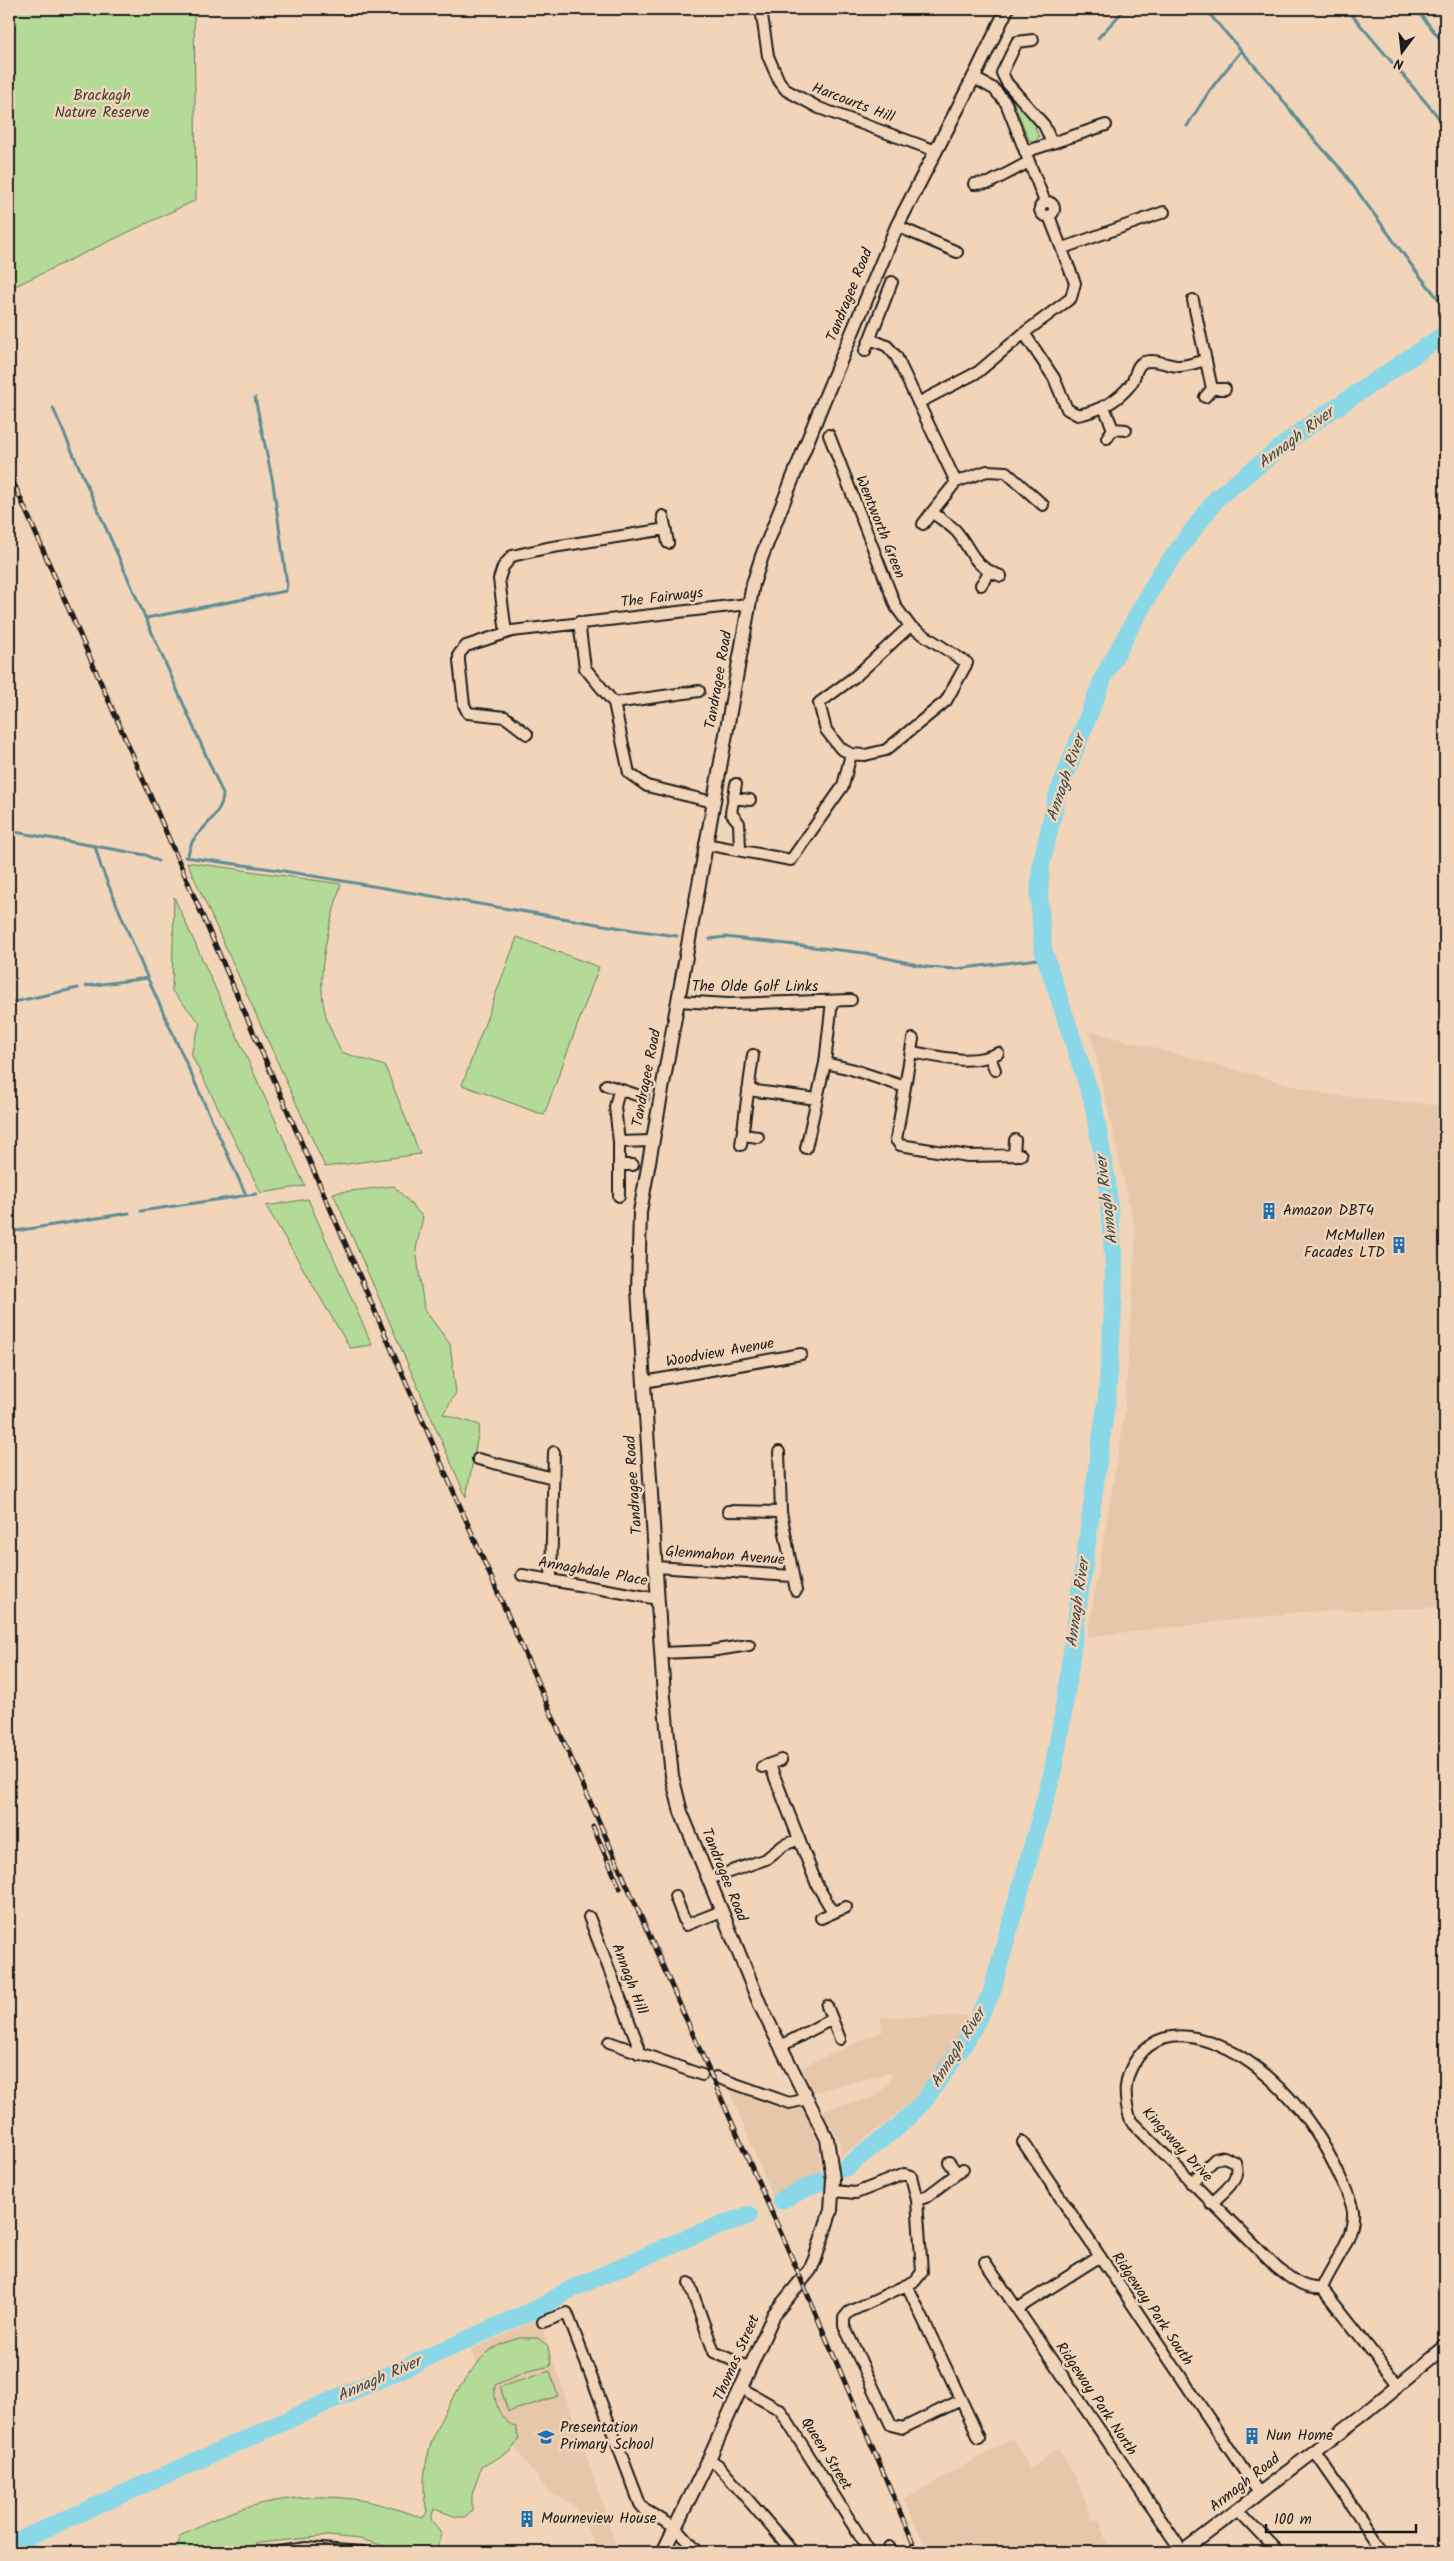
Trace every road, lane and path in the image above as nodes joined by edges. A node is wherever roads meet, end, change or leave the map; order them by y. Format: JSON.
{"nodes":[{"id":1,"x":761,"y":9,"type":"edge"},
{"id":2,"x":1007,"y":9,"type":"edge"},
{"id":3,"x":1033,"y":40,"type":"dead end"},
{"id":4,"x":974,"y":78,"type":"junction"},
{"id":5,"x":1106,"y":125,"type":"dead end"},
{"id":6,"x":1052,"y":143,"type":"junction"},
{"id":7,"x":936,"y":151,"type":"junction"},
{"id":8,"x":1027,"y":157,"type":"junction"},
{"id":9,"x":974,"y":184,"type":"dead end"},
{"id":10,"x":1164,"y":212,"type":"dead end"},
{"id":11,"x":896,"y":226,"type":"junction"},
{"id":12,"x":1063,"y":248,"type":"junction"},
{"id":13,"x":957,"y":252,"type":"dead end"},
{"id":14,"x":892,"y":282,"type":"dead end"},
{"id":15,"x":1193,"y":300,"type":"dead end"},
{"id":16,"x":1024,"y":333,"type":"junction"},
{"id":17,"x":870,"y":339,"type":"junction"},
{"id":18,"x":865,"y":351,"type":"dead end"},
{"id":19,"x":1206,"y":360,"type":"junction"},
{"id":20,"x":1225,"y":390,"type":"dead end"},
{"id":21,"x":918,"y":403,"type":"junction"},
{"id":22,"x":1104,"y":408,"type":"junction"},
{"id":23,"x":1126,"y":430,"type":"dead end"},
{"id":24,"x":829,"y":435,"type":"dead end"},
{"id":25,"x":956,"y":482,"type":"junction"},
{"id":26,"x":1043,"y":505,"type":"dead end"},
{"id":27,"x":932,"y":512,"type":"junction"},
{"id":28,"x":664,"y":516,"type":"dead end"},
{"id":29,"x":923,"y":524,"type":"dead end"},
{"id":30,"x":666,"y":529,"type":"junction"},
{"id":31,"x":668,"y":543,"type":"dead end"},
{"id":32,"x":990,"y":571,"type":"junction"},
{"id":33,"x":1001,"y":576,"type":"dead end"},
{"id":34,"x":982,"y":585,"type":"dead end"},
{"id":35,"x":748,"y":604,"type":"junction"},
{"id":36,"x":579,"y":622,"type":"junction"},
{"id":37,"x":910,"y":626,"type":"junction"},
{"id":38,"x":506,"y":633,"type":"junction"},
{"id":39,"x":699,"y":691,"type":"dead end"},
{"id":40,"x":614,"y":703,"type":"junction"},
{"id":41,"x":527,"y":734,"type":"dead end"},
{"id":42,"x":851,"y":754,"type":"junction"},
{"id":43,"x":736,"y":784,"type":"dead end"},
{"id":44,"x":733,"y":798,"type":"junction"},
{"id":45,"x":750,"y":800,"type":"dead end"},
{"id":46,"x":713,"y":802,"type":"junction"},
{"id":47,"x":705,"y":844,"type":"junction"},
{"id":48,"x":740,"y":849,"type":"junction"},
{"id":49,"x":851,"y":1000,"type":"dead end"},
{"id":50,"x":678,"y":1001,"type":"junction"},
{"id":51,"x":832,"y":1001,"type":"junction"},
{"id":52,"x":913,"y":1039,"type":"dead end"},
{"id":53,"x":912,"y":1052,"type":"junction"},
{"id":54,"x":753,"y":1055,"type":"dead end"},
{"id":55,"x":825,"y":1063,"type":"junction"},
{"id":56,"x":994,"y":1070,"type":"dead end"},
{"id":57,"x":606,"y":1085,"type":"dead end"},
{"id":58,"x":905,"y":1087,"type":"junction"},
{"id":59,"x":620,"y":1090,"type":"junction"},
{"id":60,"x":748,"y":1090,"type":"junction"},
{"id":61,"x":643,"y":1097,"type":"dead end"},
{"id":62,"x":817,"y":1099,"type":"junction"},
{"id":63,"x":758,"y":1137,"type":"dead end"},
{"id":64,"x":1015,"y":1140,"type":"dead end"},
{"id":65,"x":652,"y":1141,"type":"junction"},
{"id":66,"x":619,"y":1142,"type":"junction"},
{"id":67,"x":806,"y":1148,"type":"dead end"},
{"id":68,"x":619,"y":1165,"type":"junction"},
{"id":69,"x":633,"y":1165,"type":"dead end"},
{"id":70,"x":619,"y":1196,"type":"dead end"},
{"id":71,"x":801,"y":1354,"type":"dead end"},
{"id":72,"x":644,"y":1382,"type":"junction"},
{"id":73,"x":554,"y":1452,"type":"dead end"},
{"id":74,"x":779,"y":1452,"type":"dead end"},
{"id":75,"x":478,"y":1459,"type":"dead end"},
{"id":76,"x":554,"y":1478,"type":"junction"},
{"id":77,"x":728,"y":1511,"type":"dead end"},
{"id":78,"x":781,"y":1512,"type":"junction"},
{"id":79,"x":656,"y":1567,"type":"junction"},
{"id":80,"x":522,"y":1575,"type":"dead end"},
{"id":81,"x":792,"y":1576,"type":"junction"},
{"id":82,"x":551,"y":1580,"type":"junction"},
{"id":83,"x":796,"y":1591,"type":"dead end"},
{"id":84,"x":658,"y":1599,"type":"junction"},
{"id":85,"x":749,"y":1645,"type":"dead end"},
{"id":86,"x":662,"y":1653,"type":"junction"},
{"id":87,"x":781,"y":1760,"type":"dead end"},
{"id":88,"x":799,"y":1839,"type":"junction"},
{"id":89,"x":709,"y":1879,"type":"junction"},
{"id":90,"x":675,"y":1896,"type":"dead end"},
{"id":91,"x":846,"y":1907,"type":"dead end"},
{"id":92,"x":722,"y":1911,"type":"junction"},
{"id":93,"x":833,"y":1912,"type":"junction"},
{"id":94,"x":588,"y":1917,"type":"dead end"},
{"id":95,"x":821,"y":1918,"type":"dead end"},
{"id":96,"x":827,"y":2006,"type":"dead end"},
{"id":97,"x":832,"y":2019,"type":"junction"},
{"id":98,"x":840,"y":2039,"type":"dead end"},
{"id":99,"x":609,"y":2042,"type":"dead end"},
{"id":100,"x":781,"y":2046,"type":"junction"},
{"id":101,"x":638,"y":2053,"type":"junction"},
{"id":102,"x":702,"y":2074,"type":"dead end"},
{"id":103,"x":716,"y":2078,"type":"dead end"},
{"id":104,"x":808,"y":2099,"type":"junction"},
{"id":105,"x":1023,"y":2142,"type":"dead end"},
{"id":106,"x":949,"y":2162,"type":"dead end"},
{"id":107,"x":1191,"y":2183,"type":"junction"},
{"id":108,"x":833,"y":2185,"type":"junction"},
{"id":109,"x":917,"y":2200,"type":"junction"},
{"id":110,"x":1211,"y":2204,"type":"junction"},
{"id":111,"x":1099,"y":2258,"type":"junction"},
{"id":112,"x":985,"y":2262,"type":"dead end"},
{"id":113,"x":689,"y":2283,"type":"dead end"},
{"id":114,"x":907,"y":2285,"type":"junction"},
{"id":115,"x":1322,"y":2288,"type":"junction"},
{"id":116,"x":1017,"y":2309,"type":"junction"},
{"id":117,"x":543,"y":2322,"type":"dead end"},
{"id":118,"x":1445,"y":2346,"type":"edge"},
{"id":119,"x":750,"y":2368,"type":"junction"},
{"id":120,"x":1399,"y":2386,"type":"junction"},
{"id":121,"x":741,"y":2388,"type":"junction"},
{"id":122,"x":961,"y":2400,"type":"junction"},
{"id":123,"x":979,"y":2438,"type":"dead end"},
{"id":124,"x":1314,"y":2451,"type":"junction"},
{"id":125,"x":709,"y":2459,"type":"junction"},
{"id":126,"x":1259,"y":2492,"type":"junction"},
{"id":127,"x":1238,"y":2510,"type":"junction"},
{"id":128,"x":676,"y":2528,"type":"junction"},
{"id":129,"x":277,"y":2552,"type":"edge"},
{"id":130,"x":363,"y":2552,"type":"edge"},
{"id":131,"x":663,"y":2552,"type":"edge"},
{"id":132,"x":698,"y":2552,"type":"edge"},
{"id":133,"x":793,"y":2552,"type":"edge"},
{"id":134,"x":865,"y":2552,"type":"edge"},
{"id":135,"x":1182,"y":2552,"type":"edge"},
{"id":136,"x":1278,"y":2552,"type":"edge"},
{"id":137,"x":1384,"y":2552,"type":"edge"}],
"edges":[{"from":1,"to":7,"type":"street","name":"Harcourts Hill"},
{"from":2,"to":4,"type":"main road","name":"Tandragee Road"},
{"from":3,"to":6,"type":"street"},
{"from":4,"to":7,"type":"main road","name":"Tandragee Road"},
{"from":4,"to":8,"type":"street"},
{"from":5,"to":6,"type":"street"},
{"from":6,"to":8,"type":"street"},
{"from":7,"to":11,"type":"main road","name":"Tandragee Road"},
{"from":8,"to":9,"type":"street"},
{"from":8,"to":12,"type":"street"},
{"from":10,"to":12,"type":"street"},
{"from":11,"to":13,"type":"street"},
{"from":11,"to":35,"type":"main road","name":"Tandragee Road"},
{"from":12,"to":16,"type":"street"},
{"from":14,"to":17,"type":"street"},
{"from":15,"to":19,"type":"street"},
{"from":16,"to":21,"type":"street"},
{"from":16,"to":22,"type":"street"},
{"from":17,"to":18,"type":"street"},
{"from":17,"to":21,"type":"street"},
{"from":19,"to":20,"type":"street"},
{"from":19,"to":22,"type":"street"},
{"from":21,"to":25,"type":"street"},
{"from":22,"to":23,"type":"street"},
{"from":24,"to":37,"type":"street","name":"Wentworth Green"},
{"from":25,"to":26,"type":"street"},
{"from":25,"to":27,"type":"street"},
{"from":27,"to":29,"type":"street"},
{"from":27,"to":32,"type":"street"},
{"from":28,"to":30,"type":"street"},
{"from":30,"to":31,"type":"street"},
{"from":30,"to":38,"type":"street"},
{"from":32,"to":33,"type":"street"},
{"from":32,"to":34,"type":"street"},
{"from":35,"to":36,"type":"street","name":"The Fairways"},
{"from":35,"to":46,"type":"main road","name":"Tandragee Road"},
{"from":36,"to":38,"type":"street","name":"The Fairways"},
{"from":36,"to":40,"type":"street"},
{"from":37,"to":42,"type":"street"},
{"from":37,"to":42,"type":"street","name":"Wentworth Green"},
{"from":38,"to":41,"type":"street","name":"The Fairways"},
{"from":39,"to":40,"type":"street"},
{"from":40,"to":46,"type":"street"},
{"from":42,"to":48,"type":"street"},
{"from":43,"to":44,"type":"street"},
{"from":44,"to":45,"type":"street"},
{"from":44,"to":48,"type":"street"},
{"from":46,"to":47,"type":"main road","name":"Tandragee Road"},
{"from":47,"to":48,"type":"street"},
{"from":47,"to":50,"type":"main road","name":"Tandragee Road"},
{"from":49,"to":51,"type":"street","name":"The Olde Golf Links"},
{"from":50,"to":51,"type":"street","name":"The Olde Golf Links"},
{"from":50,"to":65,"type":"main road","name":"Tandragee Road"},
{"from":51,"to":55,"type":"street","name":"The Olde Golf Links"},
{"from":52,"to":53,"type":"street"},
{"from":53,"to":56,"type":"street"},
{"from":53,"to":58,"type":"street"},
{"from":54,"to":60,"type":"street"},
{"from":55,"to":58,"type":"street"},
{"from":55,"to":62,"type":"street","name":"The Olde Golf Links"},
{"from":57,"to":59,"type":"street"},
{"from":58,"to":64,"type":"street"},
{"from":59,"to":61,"type":"street"},
{"from":59,"to":66,"type":"street"},
{"from":60,"to":62,"type":"street"},
{"from":60,"to":63,"type":"street"},
{"from":62,"to":67,"type":"street","name":"The Olde Golf Links"},
{"from":65,"to":66,"type":"street"},
{"from":65,"to":72,"type":"main road","name":"Tandragee Road"},
{"from":66,"to":68,"type":"street"},
{"from":68,"to":69,"type":"street"},
{"from":68,"to":70,"type":"street"},
{"from":71,"to":72,"type":"street","name":"Woodview Avenue"},
{"from":72,"to":79,"type":"main road","name":"Tandragee Road"},
{"from":73,"to":76,"type":"street"},
{"from":74,"to":78,"type":"street","name":"Glenmahon Avenue"},
{"from":75,"to":76,"type":"street"},
{"from":76,"to":82,"type":"street"},
{"from":77,"to":78,"type":"street"},
{"from":78,"to":81,"type":"street","name":"Glenmahon Avenue"},
{"from":79,"to":81,"type":"street","name":"Glenmahon Avenue"},
{"from":79,"to":84,"type":"main road","name":"Tandragee Road"},
{"from":80,"to":82,"type":"street","name":"Annaghdale Place"},
{"from":81,"to":83,"type":"street","name":"Glenmahon Avenue"},
{"from":82,"to":84,"type":"street","name":"Annaghdale Place"},
{"from":84,"to":86,"type":"main road","name":"Tandragee Road"},
{"from":85,"to":86,"type":"street"},
{"from":86,"to":89,"type":"main road","name":"Tandragee Road"},
{"from":87,"to":88,"type":"street"},
{"from":88,"to":89,"type":"street"},
{"from":88,"to":93,"type":"street"},
{"from":89,"to":92,"type":"main road","name":"Tandragee Road"},
{"from":90,"to":92,"type":"street"},
{"from":91,"to":93,"type":"street"},
{"from":92,"to":100,"type":"main road","name":"Tandragee Road"},
{"from":93,"to":95,"type":"street"},
{"from":94,"to":101,"type":"street","name":"Annagh Hill"},
{"from":96,"to":97,"type":"street"},
{"from":97,"to":98,"type":"street"},
{"from":97,"to":100,"type":"street"},
{"from":99,"to":101,"type":"street"},
{"from":100,"to":104,"type":"main road","name":"Tandragee Road"},
{"from":101,"to":102,"type":"street"},
{"from":103,"to":104,"type":"street"},
{"from":104,"to":108,"type":"main road","name":"Tandragee Road"},
{"from":105,"to":111,"type":"street","name":"Ridgeway Park South"},
{"from":106,"to":109,"type":"street"},
{"from":107,"to":110,"type":"street","name":"Kingsway Drive"},
{"from":107,"to":110,"type":"street"},
{"from":107,"to":115,"type":"street","name":"Kingsway Drive"},
{"from":108,"to":109,"type":"street"},
{"from":108,"to":119,"type":"main road","name":"Thomas Street"},
{"from":109,"to":114,"type":"street"},
{"from":110,"to":115,"type":"street","name":"Kingsway Drive"},
{"from":111,"to":116,"type":"street"},
{"from":111,"to":126,"type":"street","name":"Ridgeway Park South"},
{"from":112,"to":116,"type":"street","name":"Ridgeway Park North"},
{"from":113,"to":119,"type":"street"},
{"from":114,"to":122,"type":"street"},
{"from":114,"to":122,"type":"street"},
{"from":115,"to":120,"type":"street"},
{"from":116,"to":135,"type":"street","name":"Ridgeway Park North"},
{"from":117,"to":128,"type":"street"},
{"from":118,"to":120,"type":"main road","name":"Armagh Road"},
{"from":119,"to":121,"type":"main road","name":"Thomas Street"},
{"from":120,"to":124,"type":"main road","name":"Armagh Road"},
{"from":121,"to":125,"type":"main road","name":"Thomas Street"},
{"from":121,"to":134,"type":"street","name":"Queen Street"},
{"from":122,"to":123,"type":"street"},
{"from":124,"to":126,"type":"main road","name":"Armagh Road"},
{"from":124,"to":137,"type":"street"},
{"from":125,"to":128,"type":"main road","name":"Thomas Street"},
{"from":125,"to":133,"type":"street"},
{"from":126,"to":127,"type":"main road","name":"Armagh Road"},
{"from":127,"to":135,"type":"main road","name":"Armagh Road"},
{"from":127,"to":136,"type":"street"},
{"from":128,"to":131,"type":"main road","name":"Thomas Street"},
{"from":128,"to":132,"type":"street"},
{"from":129,"to":130,"type":"street"}]}
